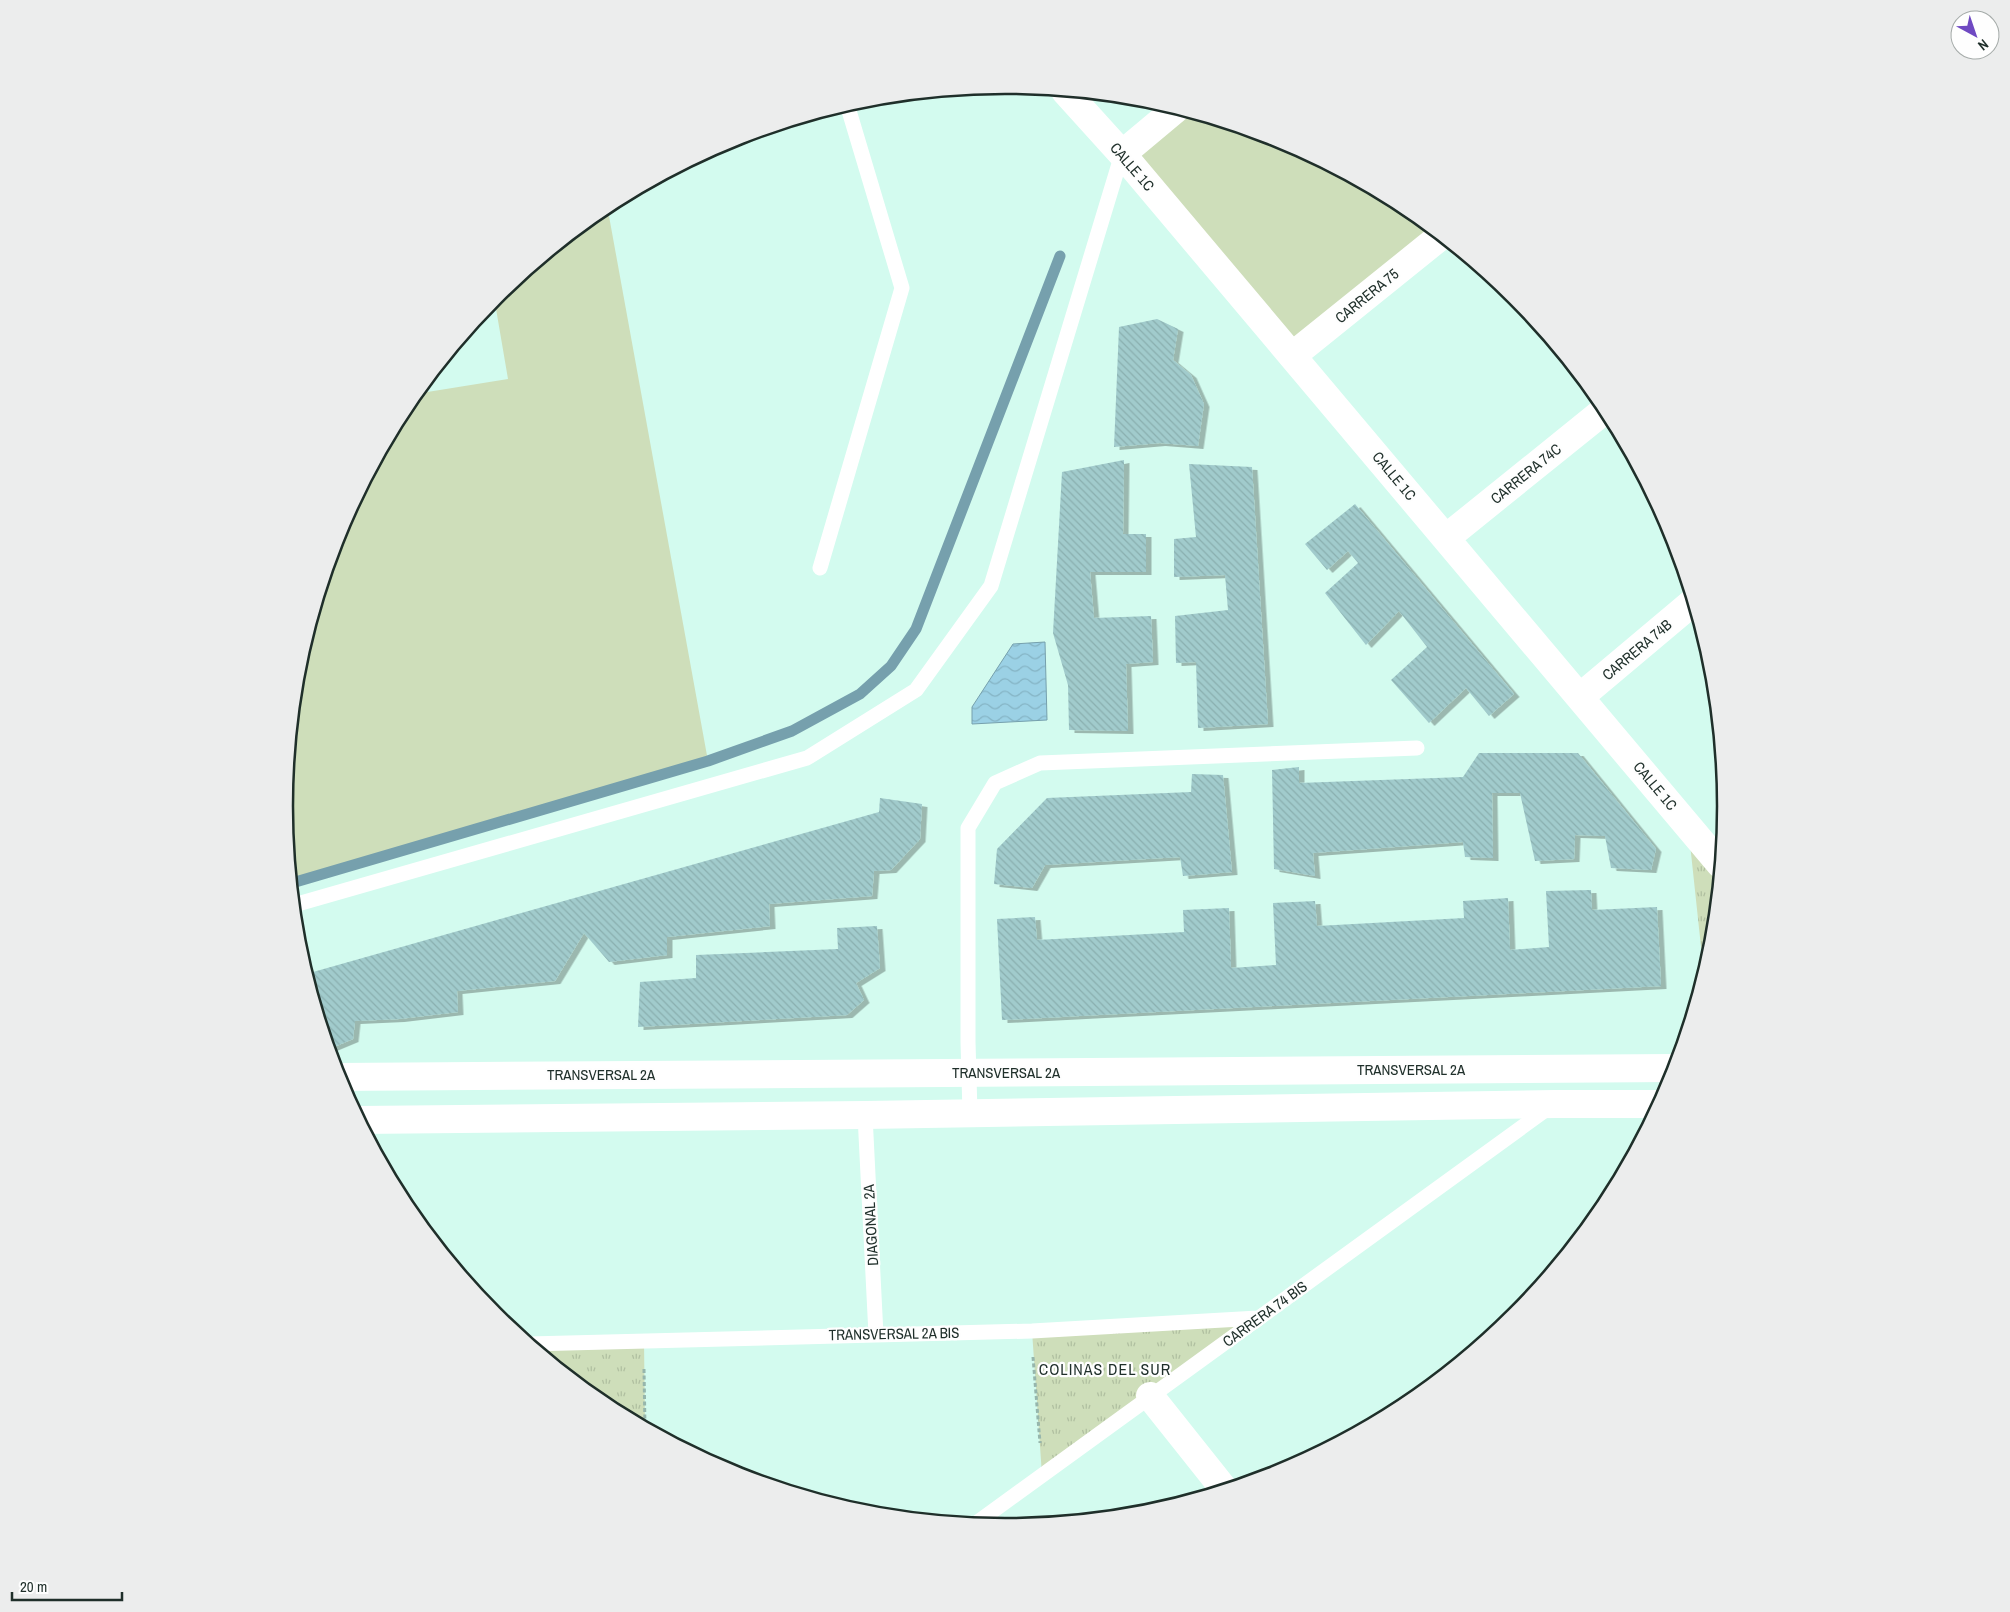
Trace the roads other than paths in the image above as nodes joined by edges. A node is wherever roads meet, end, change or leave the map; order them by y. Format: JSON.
{"nodes":[{"id":1,"x":1070,"y":97,"type":"edge"},
{"id":2,"x":849,"y":111,"type":"edge"},
{"id":3,"x":1170,"y":113,"type":"edge"},
{"id":4,"x":1122,"y":154,"type":"junction"},
{"id":5,"x":1437,"y":240,"type":"edge"},
{"id":6,"x":1292,"y":356,"type":"junction"},
{"id":7,"x":1600,"y":414,"type":"edge"},
{"id":8,"x":1446,"y":538,"type":"junction"},
{"id":9,"x":820,"y":568,"type":"dead end"},
{"id":10,"x":1688,"y":606,"type":"edge"},
{"id":11,"x":1580,"y":697,"type":"junction"},
{"id":12,"x":1417,"y":748,"type":"dead end"},
{"id":13,"x":1716,"y":853,"type":"edge"},
{"id":14,"x":300,"y":903,"type":"edge"},
{"id":15,"x":1667,"y":1068,"type":"edge"},
{"id":16,"x":969,"y":1073,"type":"junction"},
{"id":17,"x":346,"y":1077,"type":"edge"},
{"id":18,"x":1555,"y":1104,"type":"junction"},
{"id":19,"x":1652,"y":1104,"type":"edge"},
{"id":20,"x":970,"y":1113,"type":"junction"},
{"id":21,"x":865,"y":1115,"type":"junction"},
{"id":22,"x":366,"y":1120,"type":"edge"},
{"id":23,"x":1258,"y":1318,"type":"junction"},
{"id":24,"x":876,"y":1335,"type":"junction"},
{"id":25,"x":538,"y":1344,"type":"edge"},
{"id":26,"x":1150,"y":1396,"type":"junction"},
{"id":27,"x":1220,"y":1484,"type":"edge"},
{"id":28,"x":984,"y":1518,"type":"edge"}],
"edges":[{"from":1,"to":4,"type":"street","name":"CALLE 1C"},
{"from":2,"to":9,"type":"lane"},
{"from":3,"to":4,"type":"street"},
{"from":4,"to":6,"type":"street","name":"CALLE 1C"},
{"from":4,"to":14,"type":"lane"},
{"from":5,"to":6,"type":"street","name":"CARRERA 75"},
{"from":6,"to":8,"type":"street","name":"CALLE 1C"},
{"from":7,"to":8,"type":"street","name":"CARRERA 74C"},
{"from":8,"to":11,"type":"street","name":"CALLE 1C"},
{"from":10,"to":11,"type":"street","name":"CARRERA 74B"},
{"from":11,"to":13,"type":"street","name":"CALLE 1C"},
{"from":12,"to":16,"type":"lane"},
{"from":15,"to":16,"type":"street","name":"TRANSVERSAL 2A"},
{"from":16,"to":17,"type":"street","name":"TRANSVERSAL 2A"},
{"from":16,"to":20,"type":"lane"},
{"from":18,"to":19,"type":"street"},
{"from":18,"to":20,"type":"street"},
{"from":18,"to":23,"type":"lane","name":"CARRERA 74 BIS"},
{"from":20,"to":21,"type":"street"},
{"from":21,"to":22,"type":"street"},
{"from":21,"to":24,"type":"lane","name":"DIAGONAL 2A"},
{"from":23,"to":24,"type":"lane","name":"TRANSVERSAL 2A BIS"},
{"from":23,"to":26,"type":"lane","name":"CARRERA 74 BIS"},
{"from":24,"to":25,"type":"lane","name":"TRANSVERSAL 2A BIS"},
{"from":26,"to":27,"type":"street"},
{"from":26,"to":28,"type":"lane","name":"CARRERA 74 BIS"}]}
